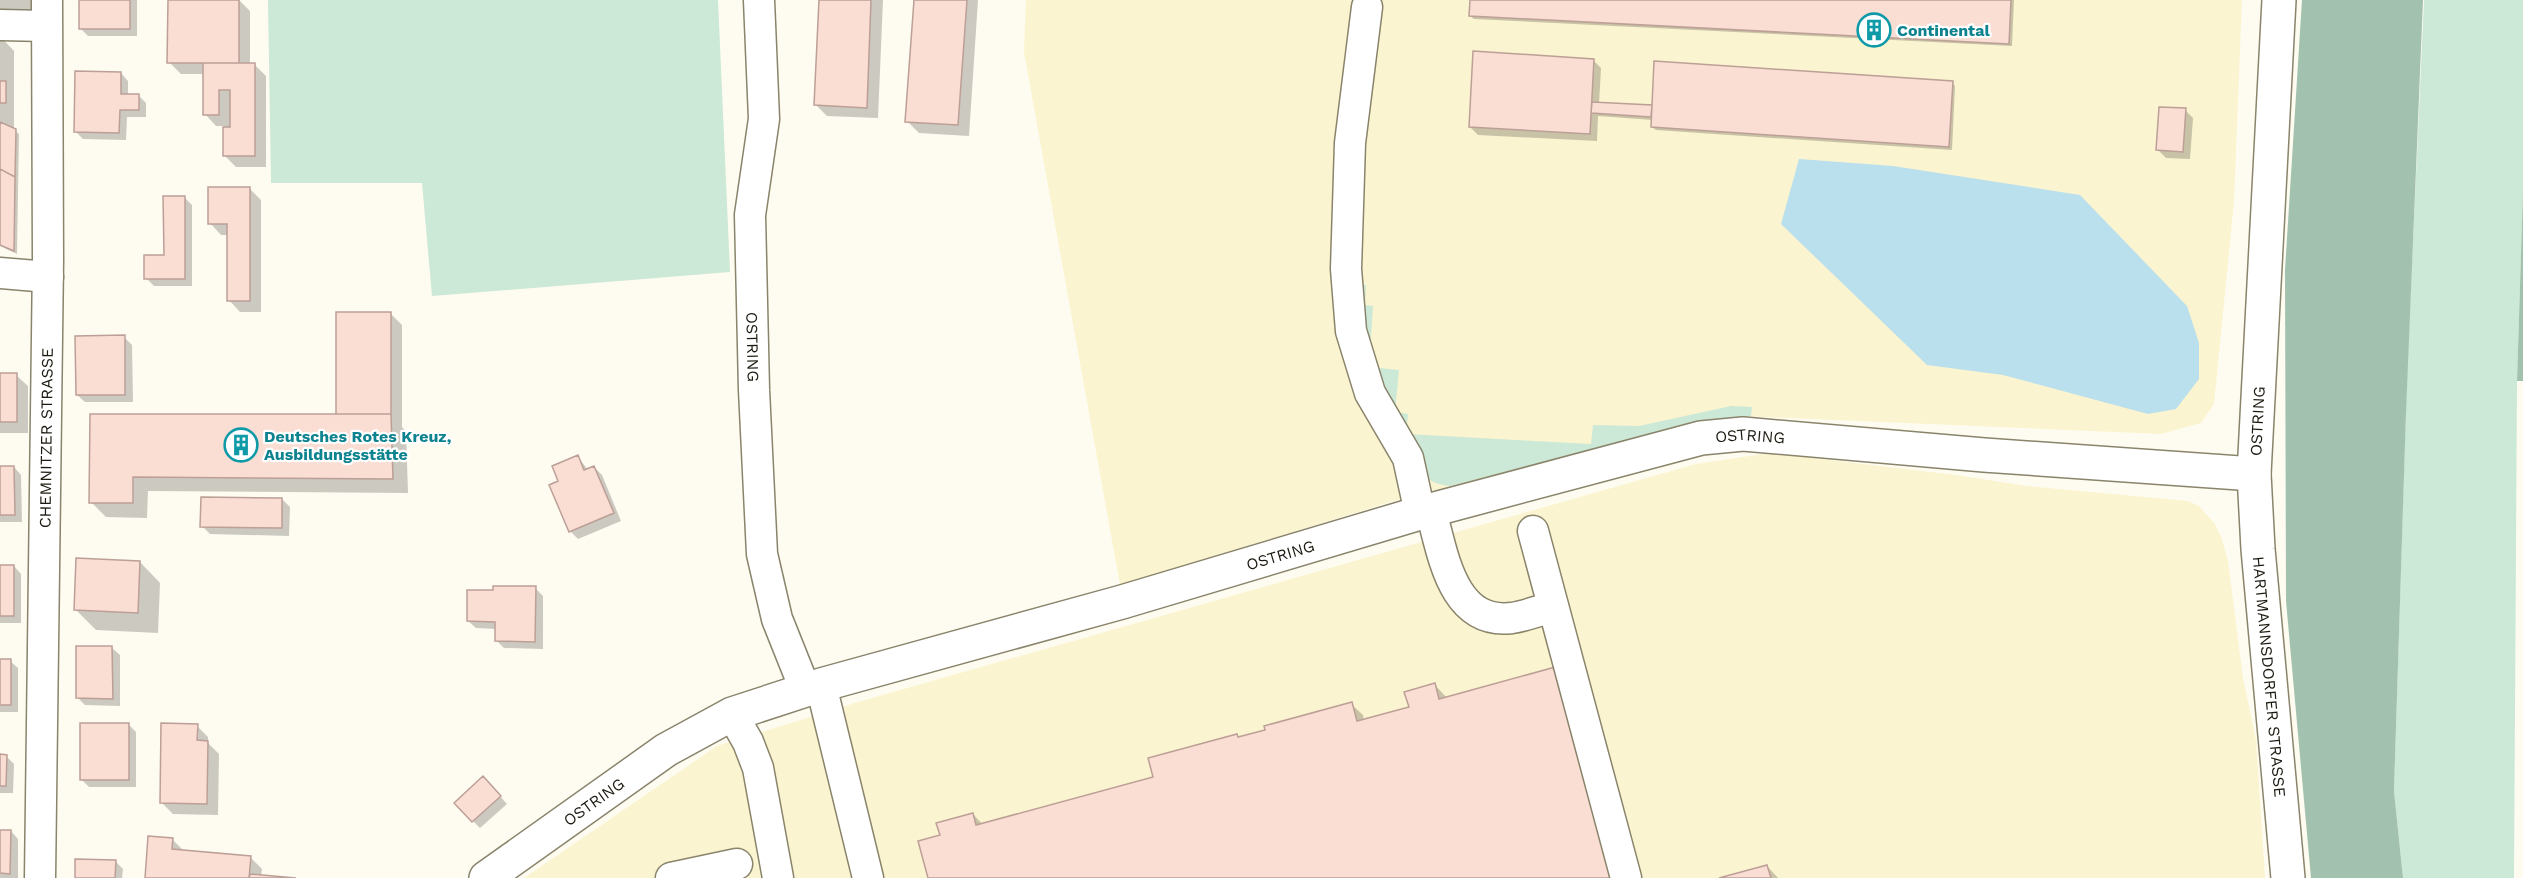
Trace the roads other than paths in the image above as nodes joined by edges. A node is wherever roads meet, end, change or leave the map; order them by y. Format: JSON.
{"nodes":[{"id":1,"x":759,"y":0,"type":"edge"},
{"id":2,"x":2279,"y":0,"type":"edge"},
{"id":3,"x":1367,"y":7,"type":"dead end"},
{"id":4,"x":47,"y":13,"type":"edge"},
{"id":5,"x":0,"y":25,"type":"edge"},
{"id":6,"x":0,"y":273,"type":"edge"},
{"id":7,"x":48,"y":277,"type":"junction"},
{"id":8,"x":2254,"y":474,"type":"junction"},
{"id":9,"x":1426,"y":512,"type":"junction"},
{"id":10,"x":1533,"y":531,"type":"dead end"},
{"id":11,"x":1553,"y":607,"type":"junction"},
{"id":12,"x":813,"y":687,"type":"junction"},
{"id":13,"x":732,"y":714,"type":"junction"},
{"id":14,"x":737,"y":864,"type":"dead end"},
{"id":15,"x":496,"y":875,"type":"edge"},
{"id":16,"x":40,"y":878,"type":"edge"},
{"id":17,"x":671,"y":878,"type":"edge"},
{"id":18,"x":778,"y":878,"type":"edge"},
{"id":19,"x":868,"y":878,"type":"edge"},
{"id":20,"x":1626,"y":878,"type":"edge"},
{"id":21,"x":2288,"y":878,"type":"edge"}],
"edges":[{"from":1,"to":12,"type":"street","name":"OSTRING"},
{"from":2,"to":8,"type":"main road","name":"OSTRING"},
{"from":3,"to":9,"type":"street"},
{"from":4,"to":5,"type":"street"},
{"from":4,"to":7,"type":"street","name":"CHEMNITZER STRASSE"},
{"from":6,"to":7,"type":"street"},
{"from":7,"to":16,"type":"street","name":"CHEMNITZER STRASSE"},
{"from":8,"to":9,"type":"main road","name":"OSTRING"},
{"from":8,"to":21,"type":"main road","name":"HARTMANNSDORFER STRASSE"},
{"from":9,"to":11,"type":"street"},
{"from":9,"to":12,"type":"main road","name":"OSTRING"},
{"from":10,"to":11,"type":"street"},
{"from":11,"to":20,"type":"street"},
{"from":12,"to":13,"type":"main road","name":"OSTRING"},
{"from":12,"to":19,"type":"street"},
{"from":13,"to":15,"type":"main road","name":"OSTRING"},
{"from":13,"to":18,"type":"street"},
{"from":14,"to":17,"type":"street"}]}
